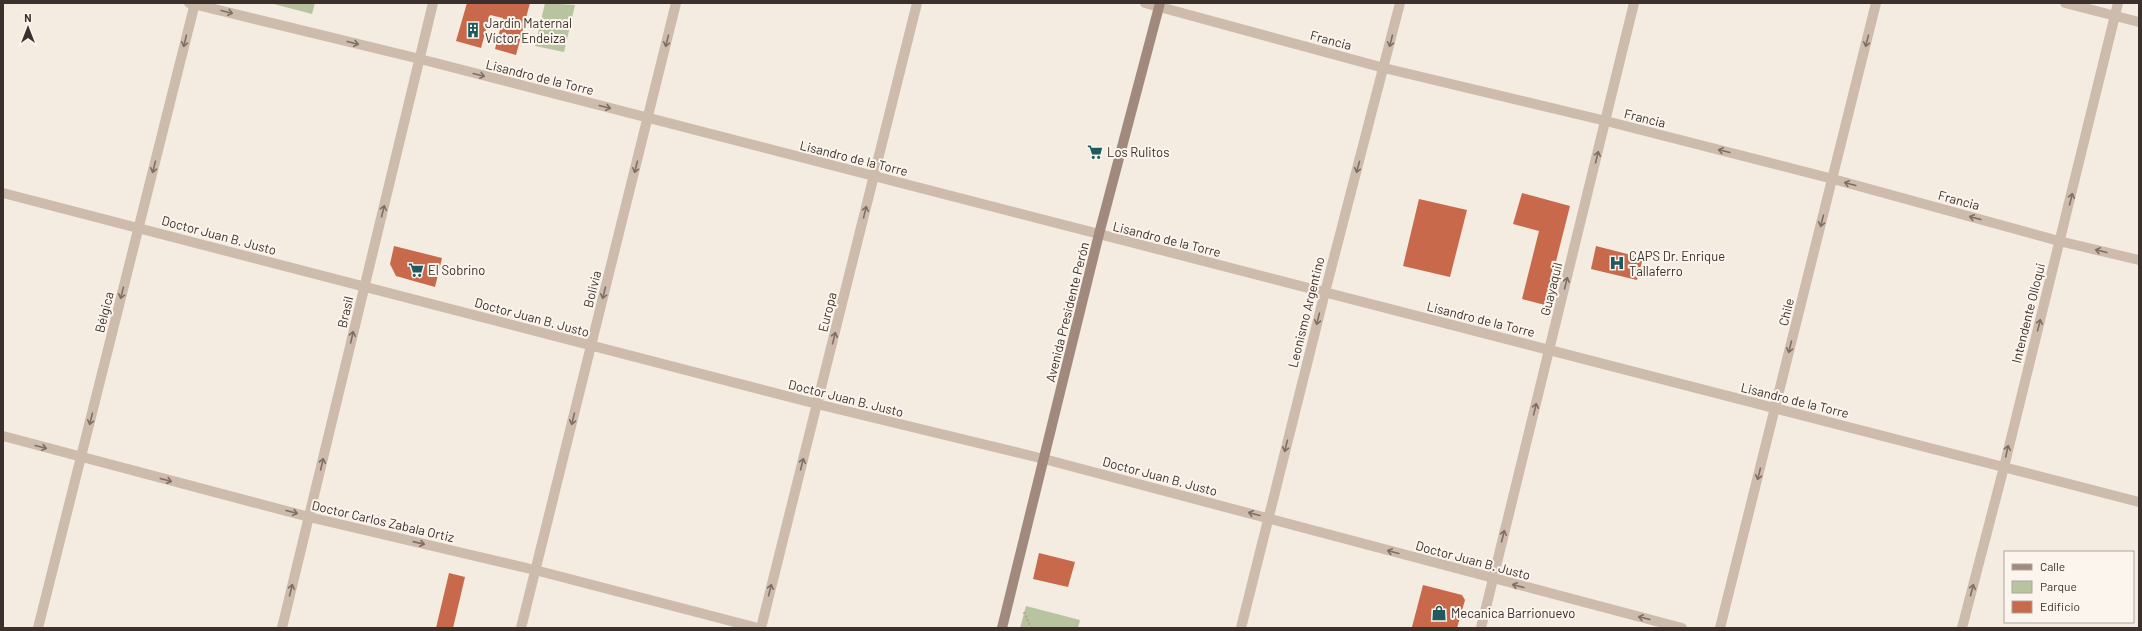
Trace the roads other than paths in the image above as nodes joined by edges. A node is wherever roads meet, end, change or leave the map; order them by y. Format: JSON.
{"nodes":[{"id":1,"x":433,"y":3,"type":"edge"},
{"id":2,"x":676,"y":3,"type":"edge"},
{"id":3,"x":917,"y":3,"type":"edge"},
{"id":4,"x":1145,"y":3,"type":"edge"},
{"id":5,"x":1400,"y":3,"type":"edge"},
{"id":6,"x":1634,"y":3,"type":"edge"},
{"id":7,"x":1876,"y":3,"type":"edge"},
{"id":8,"x":2065,"y":3,"type":"edge"},
{"id":9,"x":2118,"y":3,"type":"edge"},
{"id":10,"x":193,"y":4,"type":"edge"},
{"id":11,"x":1159,"y":5,"type":"edge"},
{"id":12,"x":2115,"y":15,"type":"junction"},
{"id":13,"x":2139,"y":22,"type":"edge"},
{"id":14,"x":420,"y":59,"type":"junction"},
{"id":15,"x":1384,"y":68,"type":"junction"},
{"id":16,"x":648,"y":118,"type":"junction"},
{"id":17,"x":1606,"y":121,"type":"junction"},
{"id":18,"x":874,"y":176,"type":"junction"},
{"id":19,"x":1833,"y":179,"type":"junction"},
{"id":20,"x":3,"y":193,"type":"edge"},
{"id":21,"x":139,"y":227,"type":"junction"},
{"id":22,"x":1099,"y":234,"type":"junction"},
{"id":23,"x":2059,"y":241,"type":"junction"},
{"id":24,"x":2139,"y":260,"type":"edge"},
{"id":25,"x":364,"y":287,"type":"junction"},
{"id":26,"x":1324,"y":292,"type":"junction"},
{"id":27,"x":591,"y":346,"type":"junction"},
{"id":28,"x":1550,"y":350,"type":"junction"},
{"id":29,"x":817,"y":404,"type":"junction"},
{"id":30,"x":1775,"y":408,"type":"junction"},
{"id":31,"x":3,"y":436,"type":"edge"},
{"id":32,"x":81,"y":458,"type":"junction"},
{"id":33,"x":1044,"y":459,"type":"junction"},
{"id":34,"x":2004,"y":467,"type":"junction"},
{"id":35,"x":2139,"y":502,"type":"edge"},
{"id":36,"x":309,"y":517,"type":"junction"},
{"id":37,"x":1268,"y":518,"type":"junction"},
{"id":38,"x":535,"y":570,"type":"junction"},
{"id":39,"x":1493,"y":579,"type":"junction"},
{"id":40,"x":38,"y":628,"type":"edge"},
{"id":41,"x":282,"y":628,"type":"edge"},
{"id":42,"x":521,"y":628,"type":"edge"},
{"id":43,"x":758,"y":628,"type":"edge"},
{"id":44,"x":761,"y":628,"type":"edge"},
{"id":45,"x":1002,"y":628,"type":"edge"},
{"id":46,"x":1241,"y":628,"type":"edge"},
{"id":47,"x":1481,"y":628,"type":"edge"},
{"id":48,"x":1682,"y":628,"type":"edge"},
{"id":49,"x":1720,"y":628,"type":"edge"},
{"id":50,"x":1962,"y":628,"type":"edge"}],
"edges":[{"from":1,"to":14,"type":"street","name":"Brasil"},
{"from":2,"to":16,"type":"street","name":"Bolivia","one_way":true},
{"from":3,"to":18,"type":"street","name":"Europa"},
{"from":4,"to":11,"type":"street","name":"Francia"},
{"from":5,"to":15,"type":"street","name":"Leonismo Argentino","one_way":true},
{"from":6,"to":17,"type":"street","name":"Guayaquil"},
{"from":7,"to":19,"type":"street","name":"Chile","one_way":true},
{"from":8,"to":12,"type":"street"},
{"from":9,"to":12,"type":"street","name":"Intendente Olloqui"},
{"from":10,"to":14,"type":"street","name":"Lisandro de la Torre","one_way":true},
{"from":10,"to":21,"type":"street","name":"Bélgica","one_way":true},
{"from":11,"to":15,"type":"street","name":"Francia"},
{"from":11,"to":22,"type":"main road","name":"Avenida Presidente Perón"},
{"from":12,"to":13,"type":"street"},
{"from":23,"to":12,"type":"street","name":"Intendente Olloqui","one_way":true},
{"from":14,"to":16,"type":"street","name":"Lisandro de la Torre","one_way":true},
{"from":25,"to":14,"type":"street","name":"Brasil","one_way":true},
{"from":15,"to":17,"type":"street","name":"Francia"},
{"from":15,"to":26,"type":"street","name":"Leonismo Argentino","one_way":true},
{"from":16,"to":18,"type":"street","name":"Lisandro de la Torre"},
{"from":16,"to":27,"type":"street","name":"Bolivia","one_way":true},
{"from":19,"to":17,"type":"street","name":"Francia","one_way":true},
{"from":28,"to":17,"type":"street","name":"Guayaquil","one_way":true},
{"from":18,"to":22,"type":"street","name":"Lisandro de la Torre"},
{"from":29,"to":18,"type":"street","name":"Europa","one_way":true},
{"from":23,"to":19,"type":"street","name":"Francia","one_way":true},
{"from":19,"to":30,"type":"street","name":"Chile","one_way":true},
{"from":20,"to":21,"type":"street","name":"Doctor Juan B. Justo"},
{"from":21,"to":25,"type":"street","name":"Doctor Juan B. Justo"},
{"from":21,"to":32,"type":"street","name":"Bélgica","one_way":true},
{"from":22,"to":26,"type":"street","name":"Lisandro de la Torre"},
{"from":22,"to":33,"type":"main road","name":"Avenida Presidente Perón"},
{"from":24,"to":23,"type":"street","name":"Francia","one_way":true},
{"from":34,"to":23,"type":"street","name":"Intendente Olloqui","one_way":true},
{"from":25,"to":27,"type":"street","name":"Doctor Juan B. Justo"},
{"from":36,"to":25,"type":"street","name":"Brasil","one_way":true},
{"from":26,"to":28,"type":"street","name":"Lisandro de la Torre"},
{"from":26,"to":37,"type":"street","name":"Leonismo Argentino","one_way":true},
{"from":27,"to":29,"type":"street","name":"Doctor Juan B. Justo"},
{"from":27,"to":38,"type":"street","name":"Bolivia","one_way":true},
{"from":28,"to":30,"type":"street","name":"Lisandro de la Torre"},
{"from":39,"to":28,"type":"street","name":"Guayaquil","one_way":true},
{"from":29,"to":33,"type":"street","name":"Doctor Juan B. Justo"},
{"from":44,"to":29,"type":"street","name":"Europa","one_way":true},
{"from":30,"to":34,"type":"street","name":"Lisandro de la Torre"},
{"from":30,"to":49,"type":"street","name":"Chile","one_way":true},
{"from":31,"to":32,"type":"street","name":"Doctor Carlos Zabala Ortiz","one_way":true},
{"from":32,"to":36,"type":"street","name":"Doctor Carlos Zabala Ortiz","one_way":true},
{"from":32,"to":40,"type":"street","name":"Bélgica"},
{"from":37,"to":33,"type":"street","name":"Doctor Juan B. Justo","one_way":true},
{"from":33,"to":45,"type":"main road","name":"Avenida Presidente Perón"},
{"from":34,"to":35,"type":"street","name":"Lisandro de la Torre"},
{"from":50,"to":34,"type":"street","name":"Intendente Olloqui","one_way":true},
{"from":36,"to":38,"type":"street","name":"Doctor Carlos Zabala Ortiz","one_way":true},
{"from":41,"to":36,"type":"street","name":"Brasil","one_way":true},
{"from":39,"to":37,"type":"street","name":"Doctor Juan B. Justo","one_way":true},
{"from":37,"to":46,"type":"street","name":"Leonismo Argentino"},
{"from":38,"to":42,"type":"street","name":"Bolivia"},
{"from":38,"to":43,"type":"street","name":"Doctor Carlos Zabala Ortiz"},
{"from":39,"to":47,"type":"street","name":"Guayaquil"},
{"from":48,"to":39,"type":"street","name":"Doctor Juan B. Justo","one_way":true}]}
